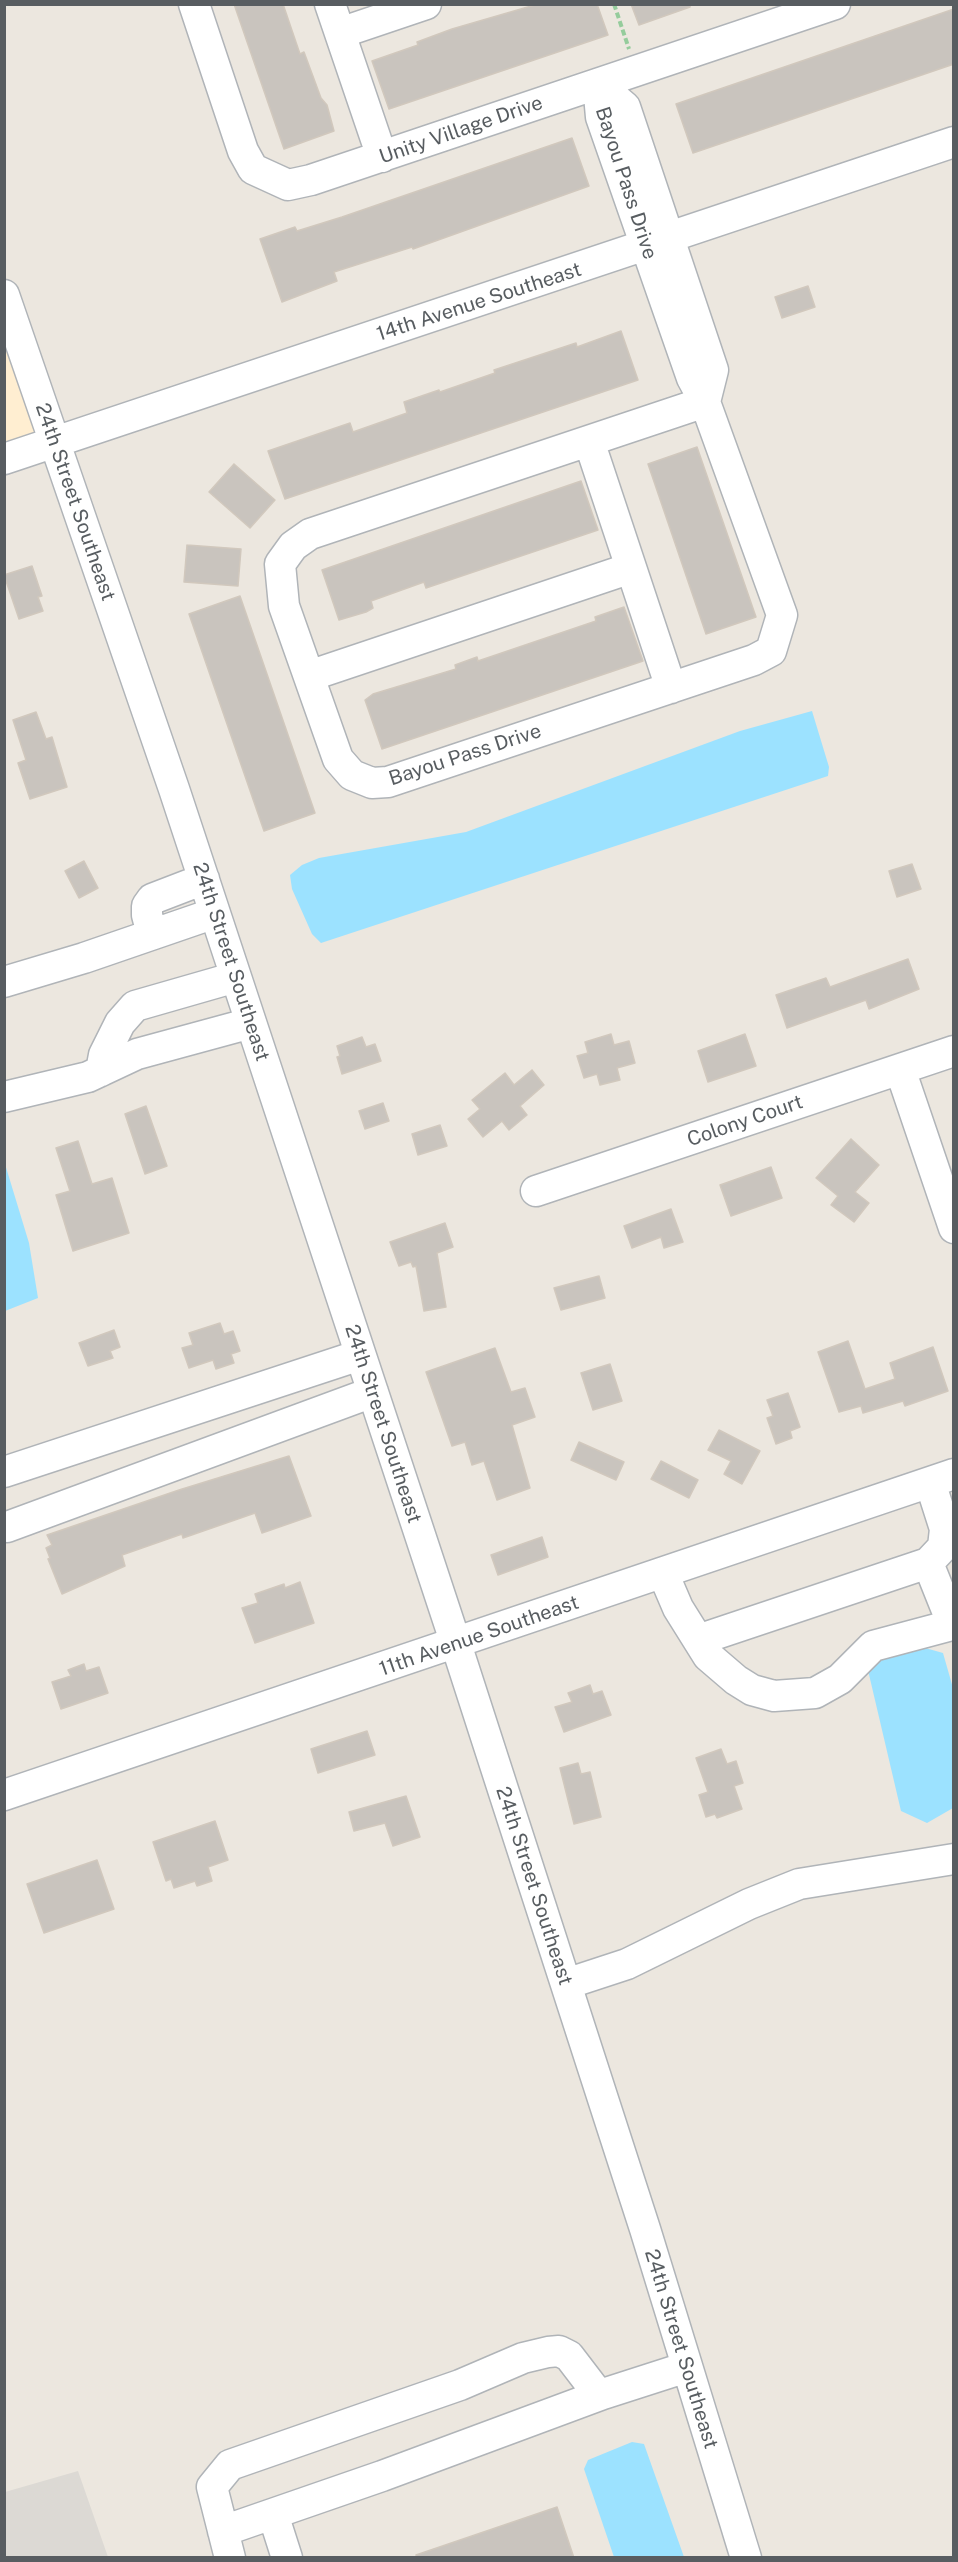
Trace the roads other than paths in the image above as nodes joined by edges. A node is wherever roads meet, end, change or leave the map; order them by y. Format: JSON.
{"nodes":[{"id":1,"x":194,"y":4,"type":"edge"},
{"id":2,"x":330,"y":4,"type":"edge"},
{"id":3,"x":426,"y":4,"type":"edge"},
{"id":4,"x":835,"y":4,"type":"edge"},
{"id":5,"x":340,"y":33,"type":"junction"},
{"id":6,"x":598,"y":84,"type":"junction"},
{"id":7,"x":954,"y":142,"type":"edge"},
{"id":8,"x":382,"y":157,"type":"junction"},
{"id":9,"x":657,"y":242,"type":"junction"},
{"id":10,"x":4,"y":296,"type":"edge"},
{"id":11,"x":705,"y":402,"type":"junction"},
{"id":12,"x":589,"y":441,"type":"junction"},
{"id":13,"x":54,"y":442,"type":"junction"},
{"id":14,"x":4,"y":459,"type":"edge"},
{"id":15,"x":631,"y":568,"type":"junction"},
{"id":16,"x":309,"y":676,"type":"junction"},
{"id":17,"x":671,"y":688,"type":"junction"},
{"id":18,"x":204,"y":879,"type":"junction"},
{"id":19,"x":215,"y":913,"type":"junction"},
{"id":20,"x":152,"y":934,"type":"junction"},
{"id":21,"x":236,"y":976,"type":"junction"},
{"id":22,"x":4,"y":982,"type":"edge"},
{"id":23,"x":251,"y":1023,"type":"junction"},
{"id":24,"x":954,"y":1051,"type":"edge"},
{"id":25,"x":900,"y":1069,"type":"junction"},
{"id":26,"x":102,"y":1071,"type":"junction"},
{"id":27,"x":4,"y":1097,"type":"edge"},
{"id":28,"x":536,"y":1191,"type":"dead end"},
{"id":29,"x":954,"y":1228,"type":"edge"},
{"id":30,"x":360,"y":1355,"type":"junction"},
{"id":31,"x":373,"y":1392,"type":"junction"},
{"id":32,"x":4,"y":1472,"type":"edge"},
{"id":33,"x":942,"y":1478,"type":"edge"},
{"id":34,"x":6,"y":1527,"type":"dead end"},
{"id":35,"x":928,"y":1563,"type":"junction"},
{"id":36,"x":663,"y":1573,"type":"junction"},
{"id":37,"x":951,"y":1628,"type":"edge"},
{"id":38,"x":698,"y":1640,"type":"junction"},
{"id":39,"x":456,"y":1644,"type":"junction"},
{"id":40,"x":4,"y":1795,"type":"edge"},
{"id":41,"x":954,"y":1859,"type":"edge"},
{"id":42,"x":566,"y":1984,"type":"junction"},
{"id":43,"x":687,"y":2367,"type":"junction"},
{"id":44,"x":603,"y":2394,"type":"junction"},
{"id":45,"x":273,"y":2514,"type":"junction"},
{"id":46,"x":227,"y":2544,"type":"edge"},
{"id":47,"x":287,"y":2558,"type":"edge"},
{"id":48,"x":746,"y":2558,"type":"edge"}],
"edges":[{"from":1,"to":8,"type":"street","name":"Unity Village Drive"},
{"from":2,"to":5,"type":"street"},
{"from":3,"to":5,"type":"street"},
{"from":4,"to":6,"type":"street","name":"Unity Village Drive"},
{"from":5,"to":8,"type":"street"},
{"from":6,"to":8,"type":"street","name":"Unity Village Drive"},
{"from":6,"to":9,"type":"street","name":"Bayou Pass Drive"},
{"from":7,"to":9,"type":"street","name":"14th Avenue Southeast"},
{"from":9,"to":11,"type":"street","name":"Bayou Pass Drive"},
{"from":9,"to":13,"type":"street","name":"14th Avenue Southeast"},
{"from":10,"to":13,"type":"street","name":"24th Street Southeast"},
{"from":11,"to":12,"type":"street","name":"Bayou Pass Drive"},
{"from":11,"to":17,"type":"street","name":"Bayou Pass Drive"},
{"from":12,"to":15,"type":"street"},
{"from":12,"to":16,"type":"street","name":"Bayou Pass Drive"},
{"from":13,"to":14,"type":"street","name":"14th Avenue Southeast"},
{"from":13,"to":18,"type":"street","name":"24th Street Southeast"},
{"from":15,"to":16,"type":"street"},
{"from":15,"to":17,"type":"street"},
{"from":16,"to":17,"type":"street","name":"Bayou Pass Drive"},
{"from":18,"to":19,"type":"street","name":"24th Street Southeast"},
{"from":18,"to":20,"type":"street"},
{"from":19,"to":20,"type":"street"},
{"from":19,"to":21,"type":"street","name":"24th Street Southeast"},
{"from":20,"to":22,"type":"street"},
{"from":21,"to":23,"type":"street","name":"24th Street Southeast"},
{"from":21,"to":26,"type":"street"},
{"from":23,"to":26,"type":"street"},
{"from":23,"to":30,"type":"street","name":"24th Street Southeast"},
{"from":24,"to":25,"type":"street","name":"Colony Court"},
{"from":25,"to":28,"type":"street","name":"Colony Court"},
{"from":25,"to":29,"type":"street"},
{"from":26,"to":27,"type":"street"},
{"from":30,"to":31,"type":"street","name":"24th Street Southeast"},
{"from":30,"to":32,"type":"street"},
{"from":31,"to":34,"type":"street"},
{"from":31,"to":39,"type":"street","name":"24th Street Southeast"},
{"from":33,"to":35,"type":"street"},
{"from":33,"to":36,"type":"street","name":"11th Avenue Southeast"},
{"from":35,"to":37,"type":"street"},
{"from":35,"to":38,"type":"street"},
{"from":36,"to":38,"type":"street"},
{"from":36,"to":39,"type":"street","name":"11th Avenue Southeast"},
{"from":37,"to":38,"type":"street"},
{"from":39,"to":40,"type":"street","name":"11th Avenue Southeast"},
{"from":39,"to":42,"type":"street","name":"24th Street Southeast"},
{"from":41,"to":42,"type":"street"},
{"from":42,"to":43,"type":"street","name":"24th Street Southeast"},
{"from":43,"to":44,"type":"street"},
{"from":43,"to":48,"type":"street","name":"24th Street Southeast"},
{"from":44,"to":45,"type":"street"},
{"from":44,"to":46,"type":"street"},
{"from":45,"to":46,"type":"street"},
{"from":45,"to":47,"type":"street"}]}
